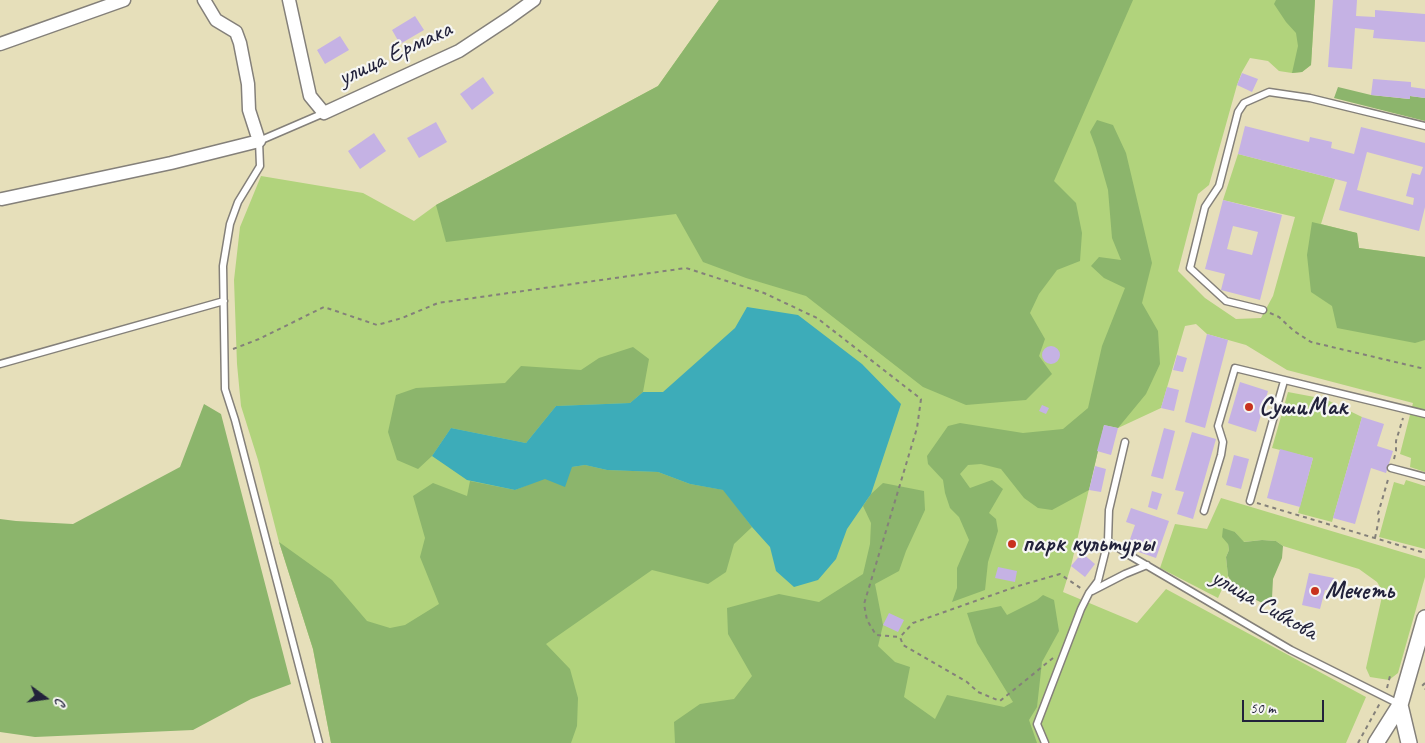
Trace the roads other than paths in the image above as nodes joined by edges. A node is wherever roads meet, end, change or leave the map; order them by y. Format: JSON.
{"nodes":[{"id":1,"x":124,"y":0,"type":"edge"},
{"id":2,"x":204,"y":0,"type":"edge"},
{"id":3,"x":289,"y":0,"type":"edge"},
{"id":4,"x":534,"y":0,"type":"edge"},
{"id":5,"x":0,"y":44,"type":"edge"},
{"id":6,"x":324,"y":113,"type":"junction"},
{"id":7,"x":1425,"y":126,"type":"edge"},
{"id":8,"x":259,"y":140,"type":"junction"},
{"id":9,"x":1,"y":199,"type":"edge"},
{"id":10,"x":224,"y":301,"type":"junction"},
{"id":11,"x":1263,"y":310,"type":"road end"},
{"id":12,"x":0,"y":364,"type":"edge"},
{"id":13,"x":1284,"y":381,"type":"junction"},
{"id":14,"x":1425,"y":414,"type":"edge"},
{"id":15,"x":1125,"y":442,"type":"dead end"},
{"id":16,"x":1391,"y":468,"type":"dead end"},
{"id":17,"x":1425,"y":477,"type":"edge"},
{"id":18,"x":1250,"y":501,"type":"road end"},
{"id":19,"x":1204,"y":511,"type":"dead end"},
{"id":20,"x":1108,"y":541,"type":"junction"},
{"id":21,"x":1147,"y":566,"type":"junction"},
{"id":22,"x":1089,"y":593,"type":"junction"},
{"id":23,"x":1425,"y":618,"type":"edge"},
{"id":24,"x":1400,"y":705,"type":"junction"},
{"id":25,"x":320,"y":743,"type":"edge"},
{"id":26,"x":1045,"y":743,"type":"edge"},
{"id":27,"x":1376,"y":743,"type":"edge"},
{"id":28,"x":1408,"y":743,"type":"edge"}],
"edges":[{"from":1,"to":5,"type":"street"},
{"from":2,"to":8,"type":"street"},
{"from":3,"to":6,"type":"street"},
{"from":4,"to":6,"type":"street","name":"улица Ермака"},
{"from":6,"to":8,"type":"lane"},
{"from":7,"to":11,"type":"lane"},
{"from":8,"to":9,"type":"street"},
{"from":8,"to":10,"type":"lane"},
{"from":10,"to":12,"type":"lane"},
{"from":10,"to":25,"type":"lane"},
{"from":13,"to":14,"type":"lane"},
{"from":13,"to":18,"type":"lane"},
{"from":13,"to":19,"type":"lane"},
{"from":15,"to":20,"type":"lane"},
{"from":16,"to":17,"type":"lane"},
{"from":20,"to":21,"type":"lane","name":"улица Сивкова"},
{"from":20,"to":22,"type":"lane"},
{"from":21,"to":22,"type":"lane"},
{"from":21,"to":24,"type":"lane","name":"улица Сивкова"},
{"from":22,"to":26,"type":"lane"},
{"from":23,"to":24,"type":"street"},
{"from":24,"to":27,"type":"street"},
{"from":24,"to":28,"type":"street"}]}
